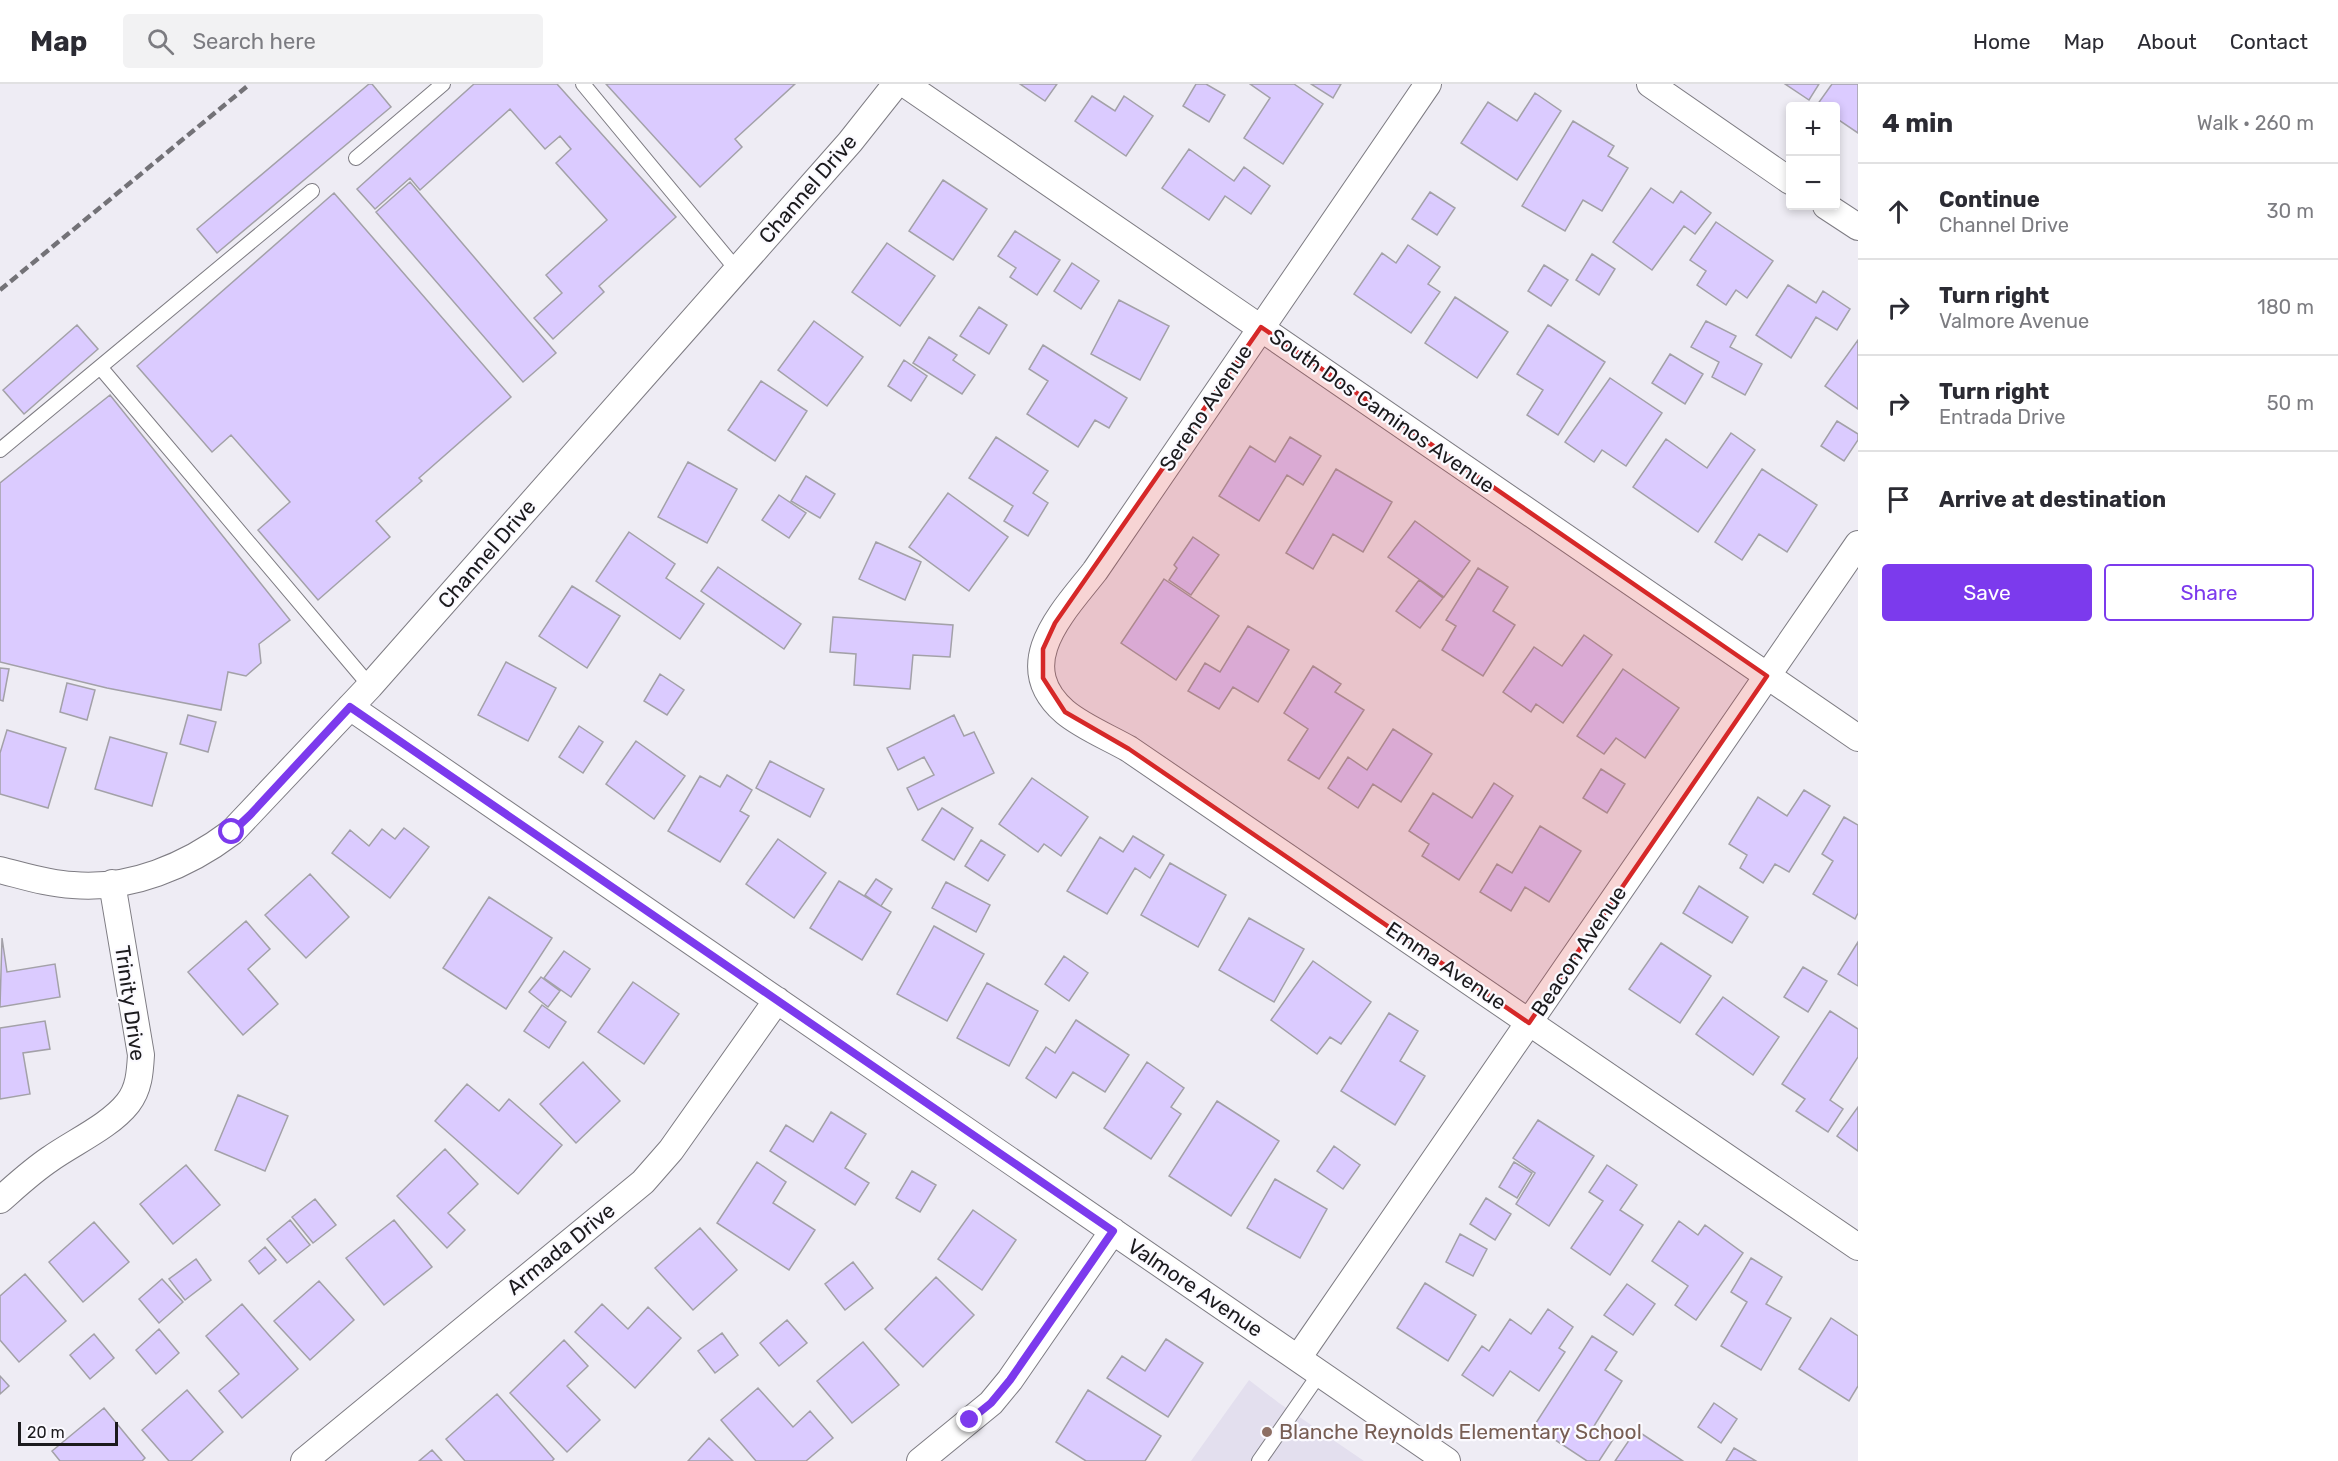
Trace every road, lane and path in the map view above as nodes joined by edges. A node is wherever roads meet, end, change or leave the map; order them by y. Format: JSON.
{"nodes":[{"id":1,"x":443,"y":84,"type":"edge"},
{"id":2,"x":583,"y":84,"type":"edge"},
{"id":3,"x":896,"y":84,"type":"edge"},
{"id":4,"x":905,"y":84,"type":"edge"},
{"id":5,"x":1428,"y":84,"type":"edge"},
{"id":6,"x":1650,"y":84,"type":"edge"},
{"id":7,"x":356,"y":158,"type":"dead end"},
{"id":8,"x":1786,"y":178,"type":"edge"},
{"id":9,"x":312,"y":191,"type":"dead end"},
{"id":10,"x":1832,"y":210,"type":"edge"},
{"id":11,"x":1858,"y":227,"type":"edge"},
{"id":12,"x":737,"y":270,"type":"junction"},
{"id":13,"x":1261,"y":327,"type":"junction"},
{"id":14,"x":100,"y":367,"type":"junction"},
{"id":15,"x":0,"y":450,"type":"edge"},
{"id":16,"x":1858,"y":544,"type":"edge"},
{"id":17,"x":1767,"y":676,"type":"junction"},
{"id":18,"x":1043,"y":678,"type":"joint"},
{"id":19,"x":370,"y":686,"type":"junction"},
{"id":20,"x":350,"y":707,"type":"junction"},
{"id":21,"x":1858,"y":738,"type":"edge"},
{"id":22,"x":0,"y":870,"type":"edge"},
{"id":23,"x":112,"y":884,"type":"junction"},
{"id":24,"x":777,"y":1000,"type":"junction"},
{"id":25,"x":1530,"y":1023,"type":"junction"},
{"id":26,"x":0,"y":1200,"type":"edge"},
{"id":27,"x":1113,"y":1231,"type":"junction"},
{"id":28,"x":1858,"y":1247,"type":"edge"},
{"id":29,"x":1298,"y":1358,"type":"junction"},
{"id":30,"x":1320,"y":1373,"type":"junction"},
{"id":31,"x":1444,"y":1460,"type":"edge"},
{"id":32,"x":304,"y":1461,"type":"edge"},
{"id":33,"x":920,"y":1461,"type":"edge"},
{"id":34,"x":1259,"y":1461,"type":"edge"}],
"edges":[{"from":1,"to":7,"type":"lane"},
{"from":2,"to":12,"type":"lane"},
{"from":3,"to":12,"type":"street","name":"Channel Drive"},
{"from":4,"to":13,"type":"street","name":"South Dos Caminos Avenue"},
{"from":5,"to":13,"type":"street","name":"Sereno Avenue"},
{"from":6,"to":8,"type":"street"},
{"from":9,"to":14,"type":"lane"},
{"from":10,"to":11,"type":"street"},
{"from":12,"to":19,"type":"street","name":"Channel Drive"},
{"from":13,"to":17,"type":"street","name":"South Dos Caminos Avenue"},
{"from":13,"to":18,"type":"street","name":"Sereno Avenue"},
{"from":14,"to":15,"type":"lane"},
{"from":14,"to":19,"type":"lane"},
{"from":16,"to":17,"type":"street","name":"Beacon Avenue"},
{"from":17,"to":21,"type":"street","name":"South Dos Caminos Avenue"},
{"from":17,"to":25,"type":"street","name":"Beacon Avenue"},
{"from":18,"to":25,"type":"street","name":"Emma Avenue"},
{"from":19,"to":20,"type":"street","name":"Channel Drive"},
{"from":20,"to":23,"type":"street","name":"Channel Drive"},
{"from":20,"to":24,"type":"street","name":"Valmore Avenue"},
{"from":22,"to":23,"type":"street","name":"Channel Drive"},
{"from":23,"to":26,"type":"street","name":"Trinity Drive"},
{"from":24,"to":27,"type":"street","name":"Valmore Avenue"},
{"from":24,"to":32,"type":"street","name":"Armada Drive"},
{"from":25,"to":28,"type":"street","name":"Emma Avenue"},
{"from":25,"to":29,"type":"street","name":"Beacon Avenue"},
{"from":27,"to":29,"type":"street","name":"Valmore Avenue"},
{"from":27,"to":33,"type":"street"},
{"from":29,"to":30,"type":"street","name":"Valmore Avenue"},
{"from":30,"to":31,"type":"street","name":"Valmore Avenue"},
{"from":30,"to":34,"type":"lane"}]}
